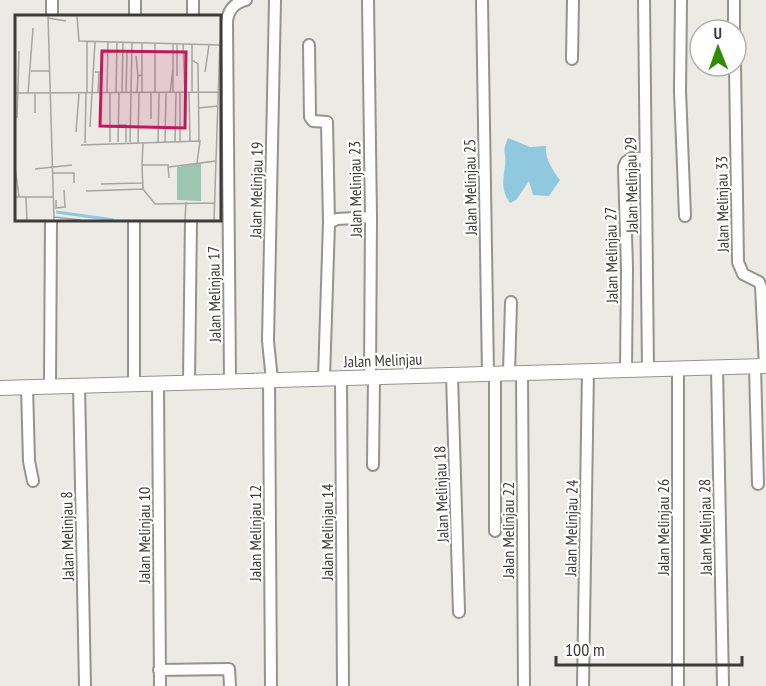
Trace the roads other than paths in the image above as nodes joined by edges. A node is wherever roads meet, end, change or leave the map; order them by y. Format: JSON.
{"nodes":[{"id":1,"x":246,"y":0,"type":"edge"},
{"id":2,"x":275,"y":0,"type":"edge"},
{"id":3,"x":368,"y":0,"type":"edge"},
{"id":4,"x":482,"y":0,"type":"edge"},
{"id":5,"x":573,"y":0,"type":"edge"},
{"id":6,"x":645,"y":0,"type":"edge"},
{"id":7,"x":681,"y":0,"type":"edge"},
{"id":8,"x":734,"y":0,"type":"edge"},
{"id":9,"x":734,"y":18,"type":"edge"},
{"id":10,"x":309,"y":45,"type":"dead end"},
{"id":11,"x":572,"y":59,"type":"dead end"},
{"id":12,"x":735,"y":78,"type":"edge"},
{"id":13,"x":646,"y":158,"type":"junction"},
{"id":14,"x":685,"y":216,"type":"dead end"},
{"id":15,"x":371,"y":217,"type":"junction"},
{"id":16,"x":51,"y":220,"type":"edge"},
{"id":17,"x":134,"y":220,"type":"edge"},
{"id":18,"x":191,"y":220,"type":"edge"},
{"id":19,"x":329,"y":223,"type":"junction"},
{"id":20,"x":511,"y":302,"type":"dead end"},
{"id":21,"x":762,"y":366,"type":"edge"},
{"id":22,"x":717,"y":367,"type":"junction"},
{"id":23,"x":678,"y":368,"type":"junction"},
{"id":24,"x":648,"y":369,"type":"junction"},
{"id":25,"x":626,"y":370,"type":"junction"},
{"id":26,"x":588,"y":371,"type":"junction"},
{"id":27,"x":515,"y":373,"type":"junction"},
{"id":28,"x":491,"y":374,"type":"junction"},
{"id":29,"x":452,"y":375,"type":"junction"},
{"id":30,"x":372,"y":377,"type":"junction"},
{"id":31,"x":324,"y":378,"type":"junction"},
{"id":32,"x":340,"y":378,"type":"junction"},
{"id":33,"x":271,"y":380,"type":"junction"},
{"id":34,"x":230,"y":381,"type":"junction"},
{"id":35,"x":189,"y":382,"type":"junction"},
{"id":36,"x":158,"y":383,"type":"junction"},
{"id":37,"x":134,"y":384,"type":"junction"},
{"id":38,"x":50,"y":386,"type":"junction"},
{"id":39,"x":79,"y":386,"type":"junction"},
{"id":40,"x":27,"y":387,"type":"junction"},
{"id":41,"x":0,"y":388,"type":"edge"},
{"id":42,"x":374,"y":465,"type":"dead end"},
{"id":43,"x":33,"y":481,"type":"dead end"},
{"id":44,"x":758,"y":483,"type":"dead end"},
{"id":45,"x":495,"y":531,"type":"dead end"},
{"id":46,"x":459,"y":612,"type":"dead end"},
{"id":47,"x":159,"y":670,"type":"junction"},
{"id":48,"x":85,"y":686,"type":"edge"},
{"id":49,"x":160,"y":686,"type":"edge"},
{"id":50,"x":230,"y":686,"type":"edge"},
{"id":51,"x":271,"y":686,"type":"edge"},
{"id":52,"x":343,"y":686,"type":"edge"},
{"id":53,"x":524,"y":686,"type":"edge"},
{"id":54,"x":583,"y":686,"type":"edge"},
{"id":55,"x":678,"y":686,"type":"edge"},
{"id":56,"x":723,"y":686,"type":"edge"}],
"edges":[{"from":1,"to":34,"type":"street","name":"Jalan Melinjau 17"},
{"from":2,"to":33,"type":"street","name":"Jalan Melinjau 19"},
{"from":3,"to":15,"type":"street","name":"Jalan Melinjau 23"},
{"from":4,"to":28,"type":"street","name":"Jalan Melinjau 25"},
{"from":5,"to":11,"type":"street"},
{"from":6,"to":13,"type":"street","name":"Jalan Melinjau 29"},
{"from":7,"to":14,"type":"street"},
{"from":8,"to":9,"type":"street"},
{"from":10,"to":19,"type":"street"},
{"from":12,"to":21,"type":"street","name":"Jalan Melinjau 33"},
{"from":13,"to":24,"type":"street","name":"Jalan Melinjau 29"},
{"from":13,"to":25,"type":"street","name":"Jalan Melinjau 27"},
{"from":15,"to":19,"type":"street"},
{"from":15,"to":30,"type":"street","name":"Jalan Melinjau 23"},
{"from":16,"to":38,"type":"street"},
{"from":17,"to":37,"type":"street"},
{"from":18,"to":35,"type":"street"},
{"from":19,"to":31,"type":"street"},
{"from":20,"to":27,"type":"street","name":"Jalan Melinjau 22"},
{"from":21,"to":22,"type":"street","name":"Jalan Melinjau"},
{"from":21,"to":44,"type":"street","name":"Jalan Melinjau 33"},
{"from":22,"to":23,"type":"street","name":"Jalan Melinjau"},
{"from":22,"to":56,"type":"street","name":"Jalan Melinjau 28"},
{"from":23,"to":24,"type":"street","name":"Jalan Melinjau"},
{"from":23,"to":55,"type":"street","name":"Jalan Melinjau 26"},
{"from":24,"to":25,"type":"street","name":"Jalan Melinjau"},
{"from":25,"to":26,"type":"street","name":"Jalan Melinjau"},
{"from":26,"to":27,"type":"street","name":"Jalan Melinjau"},
{"from":26,"to":54,"type":"street","name":"Jalan Melinjau 24"},
{"from":27,"to":28,"type":"street","name":"Jalan Melinjau"},
{"from":27,"to":53,"type":"street","name":"Jalan Melinjau 22"},
{"from":28,"to":29,"type":"street","name":"Jalan Melinjau"},
{"from":28,"to":45,"type":"street","name":"Jalan Melinjau 25"},
{"from":29,"to":30,"type":"street","name":"Jalan Melinjau"},
{"from":29,"to":46,"type":"street","name":"Jalan Melinjau 18"},
{"from":30,"to":32,"type":"street","name":"Jalan Melinjau"},
{"from":30,"to":42,"type":"street","name":"Jalan Melinjau 23"},
{"from":31,"to":32,"type":"street","name":"Jalan Melinjau"},
{"from":31,"to":33,"type":"street","name":"Jalan Melinjau"},
{"from":32,"to":52,"type":"street","name":"Jalan Melinjau 14"},
{"from":33,"to":34,"type":"street","name":"Jalan Melinjau"},
{"from":33,"to":51,"type":"street","name":"Jalan Melinjau 12"},
{"from":34,"to":35,"type":"street","name":"Jalan Melinjau"},
{"from":35,"to":36,"type":"street","name":"Jalan Melinjau"},
{"from":36,"to":37,"type":"street","name":"Jalan Melinjau"},
{"from":36,"to":47,"type":"street","name":"Jalan Melinjau 10"},
{"from":37,"to":39,"type":"street","name":"Jalan Melinjau"},
{"from":38,"to":39,"type":"street","name":"Jalan Melinjau"},
{"from":38,"to":40,"type":"street","name":"Jalan Melinjau"},
{"from":39,"to":48,"type":"street","name":"Jalan Melinjau 8"},
{"from":40,"to":41,"type":"street","name":"Jalan Melinjau"},
{"from":40,"to":43,"type":"street"},
{"from":47,"to":49,"type":"street","name":"Jalan Melinjau 10"},
{"from":47,"to":50,"type":"street"}]}
